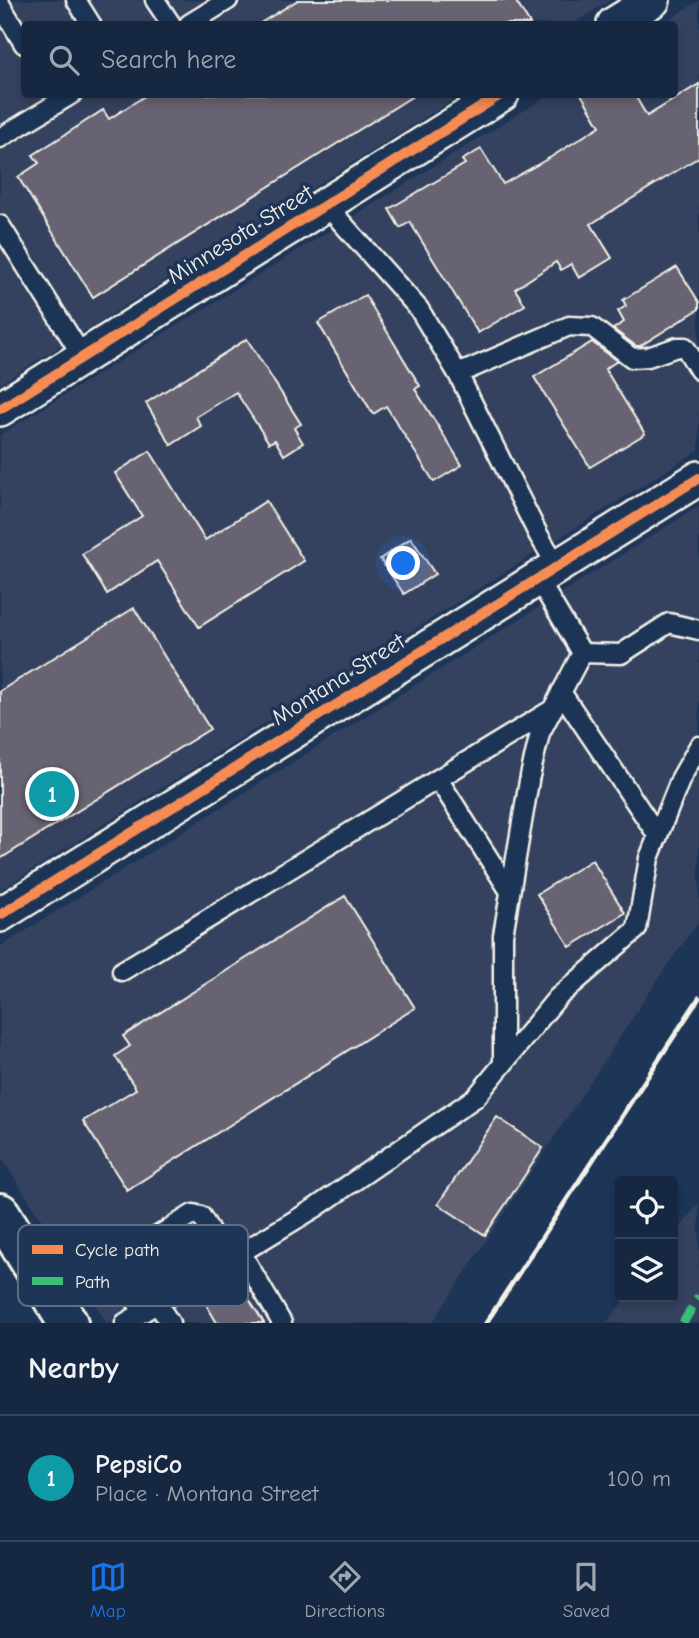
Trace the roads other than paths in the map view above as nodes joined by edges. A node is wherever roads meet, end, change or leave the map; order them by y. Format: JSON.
{"nodes":[{"id":1,"x":76,"y":0,"type":"edge"},
{"id":2,"x":155,"y":0,"type":"edge"},
{"id":3,"x":228,"y":0,"type":"edge"},
{"id":4,"x":653,"y":0,"type":"edge"},
{"id":5,"x":0,"y":4,"type":"edge"},
{"id":6,"x":89,"y":21,"type":"edge"},
{"id":7,"x":168,"y":21,"type":"edge"},
{"id":8,"x":193,"y":21,"type":"edge"},
{"id":9,"x":619,"y":21,"type":"edge"},
{"id":10,"x":21,"y":39,"type":"edge"},
{"id":11,"x":61,"y":98,"type":"edge"},
{"id":12,"x":496,"y":98,"type":"edge"},
{"id":13,"x":2,"y":133,"type":"edge"},
{"id":14,"x":326,"y":205,"type":"junction"},
{"id":15,"x":0,"y":225,"type":"edge"},
{"id":16,"x":83,"y":357,"type":"junction"},
{"id":17,"x":699,"y":370,"type":"edge"},
{"id":18,"x":458,"y":374,"type":"junction"},
{"id":19,"x":0,"y":409,"type":"edge"},
{"id":20,"x":699,"y":478,"type":"edge"},
{"id":21,"x":548,"y":573,"type":"junction"},
{"id":22,"x":699,"y":631,"type":"edge"},
{"id":23,"x":582,"y":653,"type":"junction"},
{"id":24,"x":557,"y":701,"type":"junction"},
{"id":25,"x":699,"y":746,"type":"edge"},
{"id":26,"x":438,"y":779,"type":"junction"},
{"id":27,"x":658,"y":836,"type":"junction"},
{"id":28,"x":509,"y":890,"type":"junction"},
{"id":29,"x":0,"y":915,"type":"edge"},
{"id":30,"x":122,"y":971,"type":"dead end"},
{"id":31,"x":503,"y":1064,"type":"junction"},
{"id":32,"x":0,"y":1213,"type":"edge"},
{"id":33,"x":175,"y":1225,"type":"edge"},
{"id":34,"x":208,"y":1225,"type":"edge"},
{"id":35,"x":18,"y":1242,"type":"edge"},
{"id":36,"x":248,"y":1249,"type":"edge"},
{"id":37,"x":248,"y":1275,"type":"edge"},
{"id":38,"x":57,"y":1306,"type":"edge"},
{"id":39,"x":153,"y":1306,"type":"edge"},
{"id":40,"x":150,"y":1308,"type":"junction"},
{"id":41,"x":68,"y":1323,"type":"edge"},
{"id":42,"x":125,"y":1323,"type":"edge"},
{"id":43,"x":170,"y":1323,"type":"edge"},
{"id":44,"x":282,"y":1323,"type":"edge"}],
"edges":[{"from":1,"to":6,"type":"lane"},
{"from":2,"to":7,"type":"lane"},
{"from":3,"to":8,"type":"lane"},
{"from":4,"to":9,"type":"street"},
{"from":5,"to":10,"type":"lane"},
{"from":11,"to":13,"type":"lane"},
{"from":12,"to":14,"type":"street","name":"Minnesota Street"},
{"from":14,"to":16,"type":"street","name":"Minnesota Street"},
{"from":14,"to":18,"type":"lane"},
{"from":15,"to":16,"type":"lane"},
{"from":16,"to":19,"type":"street","name":"Minnesota Street"},
{"from":17,"to":18,"type":"lane"},
{"from":18,"to":21,"type":"lane"},
{"from":20,"to":21,"type":"street","name":"Montana Street"},
{"from":21,"to":23,"type":"lane"},
{"from":21,"to":29,"type":"street","name":"Montana Street"},
{"from":22,"to":23,"type":"lane"},
{"from":23,"to":24,"type":"lane"},
{"from":24,"to":26,"type":"lane"},
{"from":24,"to":27,"type":"lane"},
{"from":24,"to":28,"type":"lane"},
{"from":25,"to":27,"type":"lane"},
{"from":26,"to":28,"type":"lane"},
{"from":26,"to":30,"type":"lane"},
{"from":27,"to":31,"type":"lane"},
{"from":28,"to":31,"type":"lane"},
{"from":31,"to":36,"type":"lane"},
{"from":32,"to":35,"type":"main road"},
{"from":33,"to":34,"type":"lane"},
{"from":37,"to":44,"type":"lane"},
{"from":38,"to":41,"type":"main road"},
{"from":39,"to":40,"type":"lane"},
{"from":40,"to":42,"type":"lane"},
{"from":40,"to":43,"type":"lane"}]}
